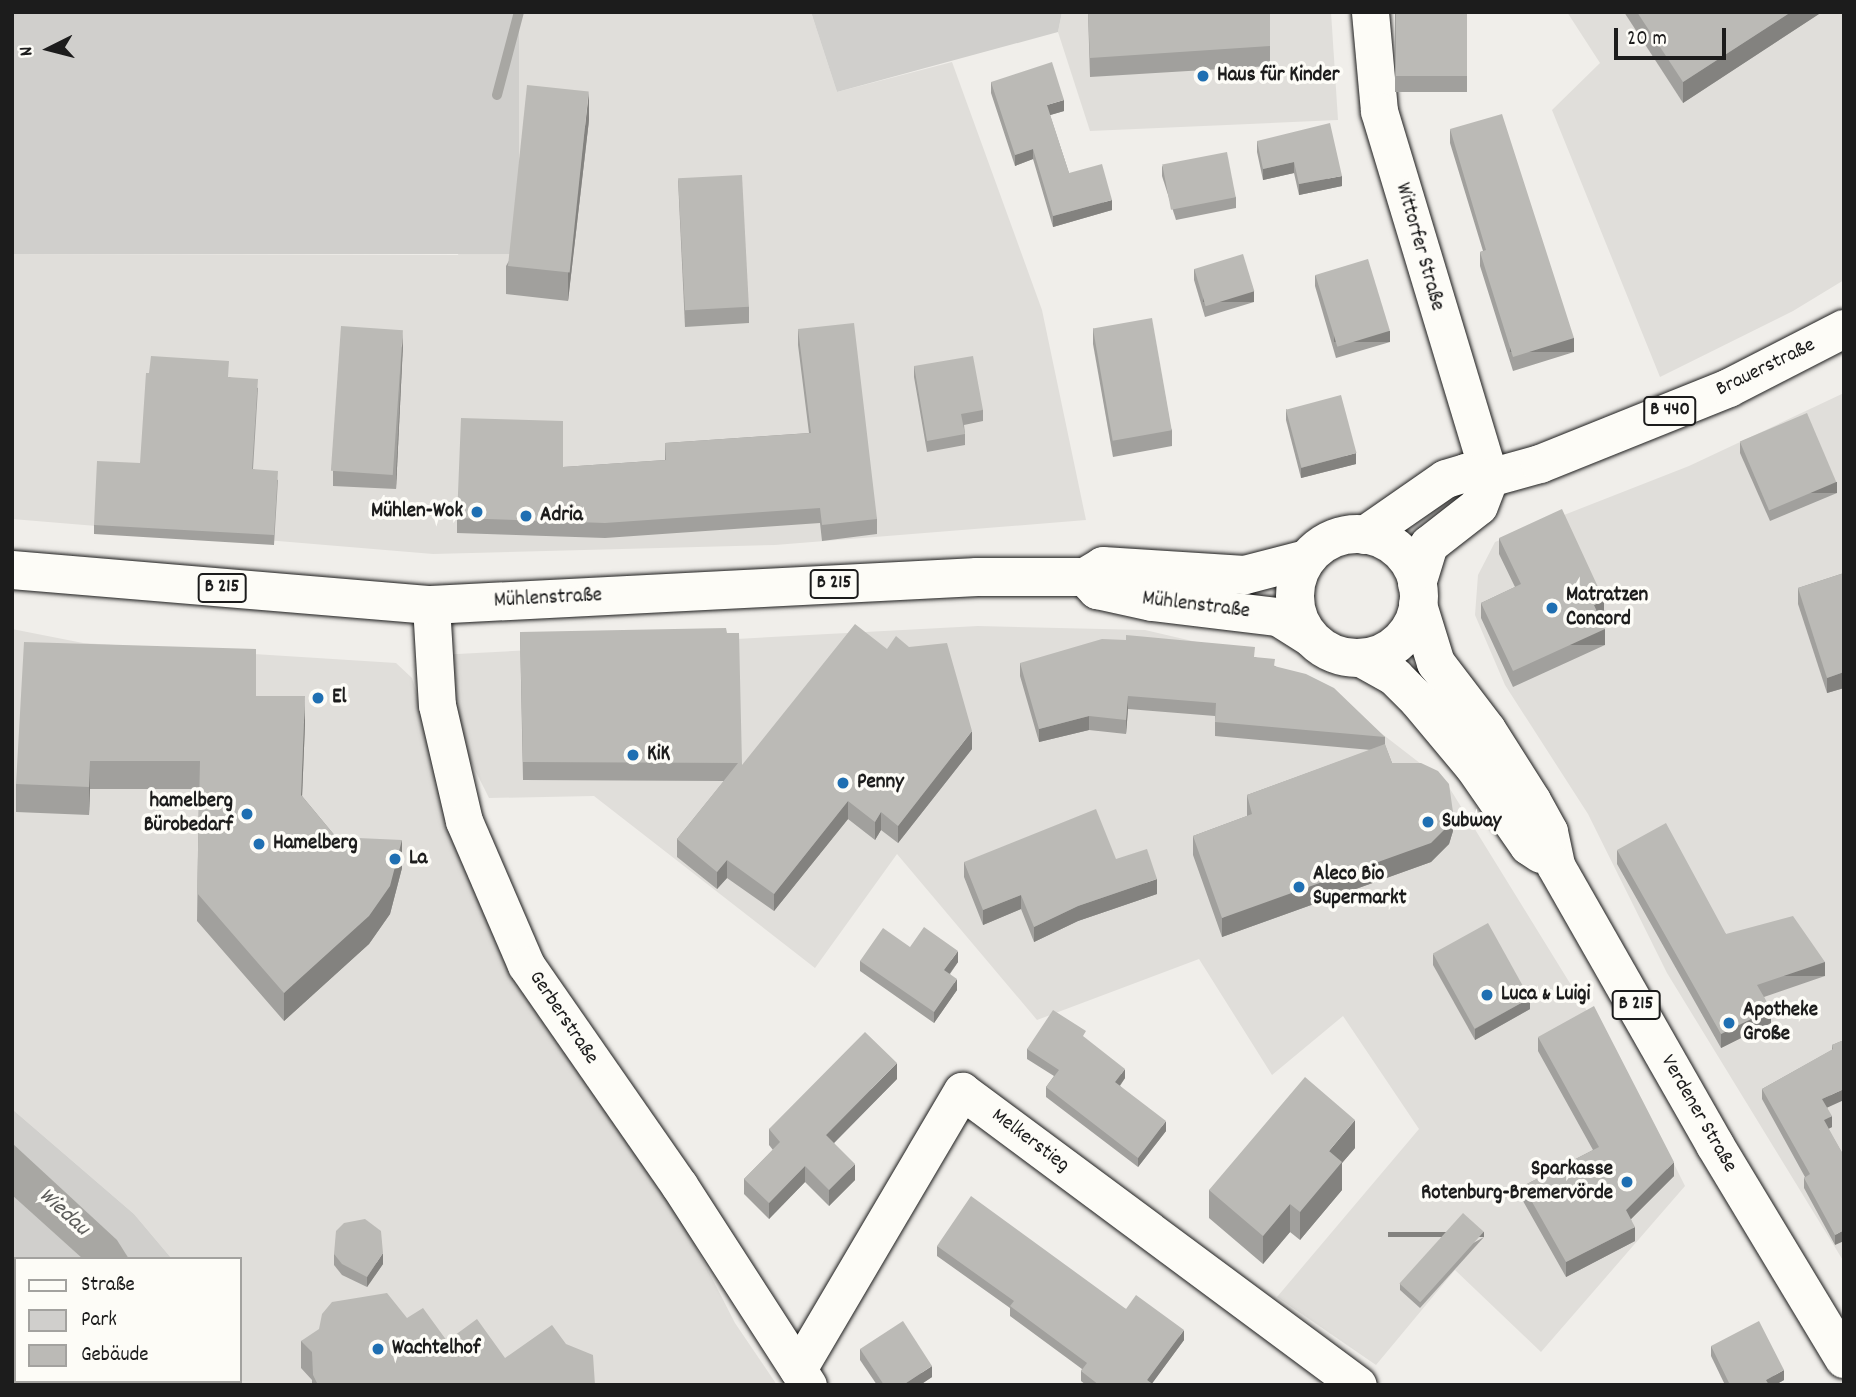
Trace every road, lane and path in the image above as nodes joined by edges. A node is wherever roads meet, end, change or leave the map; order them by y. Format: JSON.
{"nodes":[{"id":1,"x":1370,"y":12,"type":"edge"},
{"id":2,"x":1844,"y":329,"type":"edge"},
{"id":3,"x":1490,"y":478,"type":"junction"},
{"id":4,"x":1365,"y":535,"type":"junction"},
{"id":5,"x":1307,"y":559,"type":"junction"},
{"id":6,"x":12,"y":570,"type":"edge"},
{"id":7,"x":1085,"y":577,"type":"junction"},
{"id":8,"x":1417,"y":594,"type":"junction"},
{"id":9,"x":431,"y":605,"type":"junction"},
{"id":10,"x":1309,"y":636,"type":"junction"},
{"id":11,"x":1360,"y":658,"type":"junction"},
{"id":12,"x":1556,"y":866,"type":"junction"},
{"id":13,"x":1844,"y":1359,"type":"edge"},
{"id":14,"x":803,"y":1377,"type":"edge"},
{"id":15,"x":1358,"y":1385,"type":"edge"}],
"edges":[{"from":1,"to":3,"type":"street","name":"Wittorfer Straße"},
{"from":2,"to":3,"type":"main road","name":"Brauerstraße","number":"B 440"},
{"from":3,"to":4,"type":"main road","name":"Brauerstraße","number":"B 440"},
{"from":3,"to":8,"type":"main road"},
{"from":4,"to":5,"type":"main road"},
{"from":4,"to":8,"type":"main road"},
{"from":5,"to":7,"type":"main road","name":"Mühlenstraße","number":"B 215"},
{"from":5,"to":10,"type":"main road"},
{"from":6,"to":9,"type":"main road","name":"Mühlenstraße","number":"B 215"},
{"from":7,"to":9,"type":"main road","name":"Mühlenstraße","number":"B 215"},
{"from":7,"to":10,"type":"main road","name":"Mühlenstraße","number":"B 215"},
{"from":8,"to":11,"type":"main road"},
{"from":8,"to":12,"type":"main road","name":"Verdener Straße","number":"B 215"},
{"from":9,"to":14,"type":"street","name":"Gerberstraße"},
{"from":10,"to":11,"type":"main road"},
{"from":11,"to":12,"type":"main road","name":"Verdener Straße","number":"B 215"},
{"from":12,"to":13,"type":"main road","name":"Verdener Straße","number":"B 215"},
{"from":14,"to":15,"type":"street","name":"Melkerstieg"}]}
